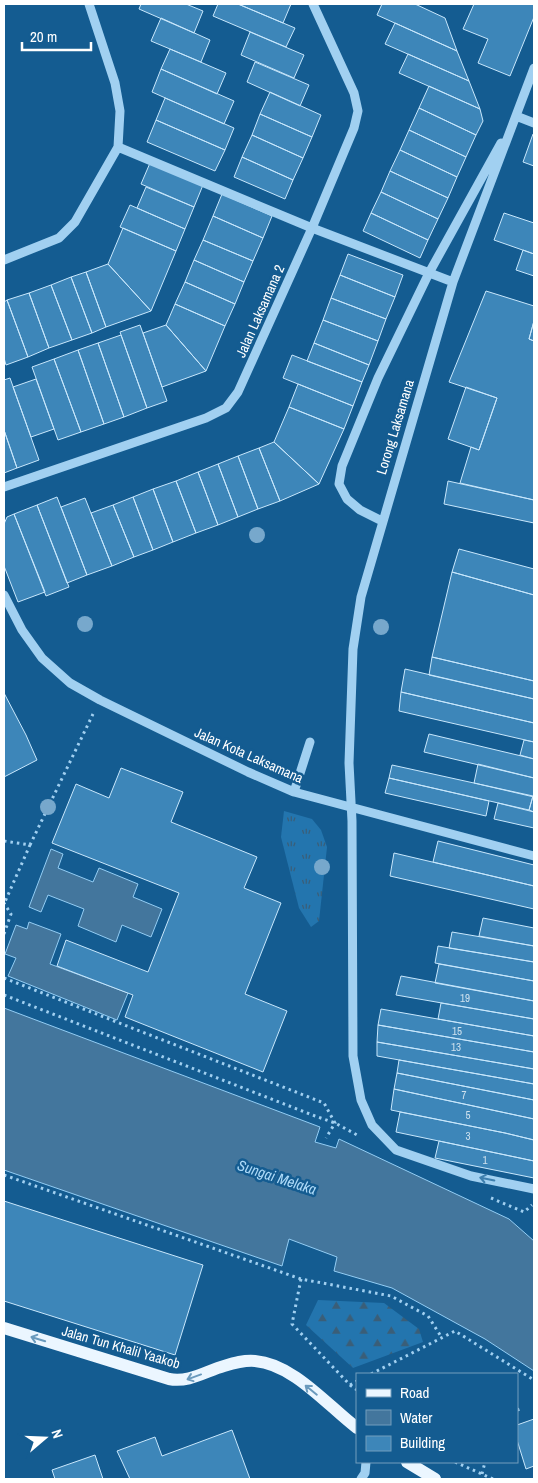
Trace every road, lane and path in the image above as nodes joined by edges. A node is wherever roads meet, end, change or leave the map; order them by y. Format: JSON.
{"nodes":[{"id":1,"x":89,"y":4,"type":"edge"},
{"id":2,"x":313,"y":4,"type":"edge"},
{"id":3,"x":534,"y":68,"type":"edge"},
{"id":4,"x":516,"y":116,"type":"junction"},
{"id":5,"x":534,"y":123,"type":"edge"},
{"id":6,"x":118,"y":147,"type":"junction"},
{"id":7,"x":312,"y":228,"type":"junction"},
{"id":8,"x":4,"y":260,"type":"edge"},
{"id":9,"x":429,"y":273,"type":"junction"},
{"id":10,"x":453,"y":282,"type":"junction"},
{"id":11,"x":4,"y":487,"type":"edge"},
{"id":12,"x":382,"y":521,"type":"junction"},
{"id":13,"x":4,"y":595,"type":"edge"},
{"id":14,"x":100,"y":700,"type":"junction"},
{"id":15,"x":310,"y":742,"type":"dead end"},
{"id":16,"x":294,"y":792,"type":"junction"},
{"id":17,"x":350,"y":807,"type":"junction"},
{"id":18,"x":4,"y":841,"type":"edge"},
{"id":19,"x":30,"y":845,"type":"junction"},
{"id":20,"x":534,"y":856,"type":"edge"},
{"id":21,"x":4,"y":903,"type":"edge"},
{"id":22,"x":4,"y":934,"type":"edge"},
{"id":23,"x":4,"y":978,"type":"edge"},
{"id":24,"x":4,"y":996,"type":"edge"},
{"id":25,"x":335,"y":1123,"type":"junction"},
{"id":26,"x":360,"y":1137,"type":"dead end"},
{"id":27,"x":326,"y":1138,"type":"dead end"},
{"id":28,"x":4,"y":1175,"type":"edge"},
{"id":29,"x":534,"y":1190,"type":"edge"},
{"id":30,"x":489,"y":1197,"type":"dead end"},
{"id":31,"x":534,"y":1203,"type":"edge"},
{"id":32,"x":301,"y":1279,"type":"junction"},
{"id":33,"x":4,"y":1328,"type":"edge"},
{"id":34,"x":442,"y":1338,"type":"junction"},
{"id":35,"x":373,"y":1373,"type":"edge"},
{"id":36,"x":534,"y":1380,"type":"edge"},
{"id":37,"x":356,"y":1382,"type":"edge"},
{"id":38,"x":350,"y":1385,"type":"junction"},
{"id":39,"x":356,"y":1389,"type":"edge"},
{"id":40,"x":352,"y":1424,"type":"edge"},
{"id":41,"x":366,"y":1463,"type":"edge"},
{"id":42,"x":409,"y":1463,"type":"edge"},
{"id":43,"x":456,"y":1463,"type":"edge"},
{"id":44,"x":485,"y":1463,"type":"edge"},
{"id":45,"x":482,"y":1474,"type":"junction"},
{"id":46,"x":361,"y":1479,"type":"edge"},
{"id":47,"x":435,"y":1479,"type":"edge"},
{"id":48,"x":493,"y":1479,"type":"edge"}],
"edges":[{"from":1,"to":6,"type":"street"},
{"from":2,"to":7,"type":"street","name":"Jalan Laksamana 2"},
{"from":3,"to":4,"type":"street","name":"Lorong Laksamana"},
{"from":4,"to":5,"type":"street"},
{"from":4,"to":9,"type":"street"},
{"from":4,"to":10,"type":"street","name":"Lorong Laksamana"},
{"from":6,"to":7,"type":"street"},
{"from":6,"to":8,"type":"street"},
{"from":7,"to":9,"type":"street"},
{"from":7,"to":11,"type":"street","name":"Jalan Laksamana 2"},
{"from":9,"to":10,"type":"street"},
{"from":9,"to":12,"type":"street"},
{"from":10,"to":12,"type":"street","name":"Lorong Laksamana"},
{"from":12,"to":17,"type":"street","name":"Lorong Laksamana"},
{"from":13,"to":14,"type":"street","name":"Jalan Kota Laksamana"},
{"from":14,"to":16,"type":"street","name":"Jalan Kota Laksamana"},
{"from":14,"to":19,"type":"path"},
{"from":15,"to":16,"type":"street"},
{"from":16,"to":17,"type":"street","name":"Jalan Kota Laksamana"},
{"from":17,"to":20,"type":"street","name":"Jalan Kota Laksamana"},
{"from":29,"to":17,"type":"street","name":"Lorong Laksamana","one_way":true},
{"from":18,"to":19,"type":"path"},
{"from":19,"to":21,"type":"path"},
{"from":21,"to":22,"type":"path"},
{"from":23,"to":25,"type":"path"},
{"from":24,"to":25,"type":"path"},
{"from":25,"to":26,"type":"path"},
{"from":25,"to":27,"type":"path"},
{"from":28,"to":32,"type":"path"},
{"from":30,"to":31,"type":"path"},
{"from":32,"to":34,"type":"path"},
{"from":32,"to":38,"type":"path"},
{"from":40,"to":33,"type":"main road","name":"Jalan Tun Khalil Yaakob","one_way":true},
{"from":34,"to":35,"type":"path"},
{"from":34,"to":36,"type":"path"},
{"from":37,"to":38,"type":"path"},
{"from":38,"to":39,"type":"path"},
{"from":41,"to":46,"type":"street"},
{"from":42,"to":47,"type":"main road"},
{"from":43,"to":45,"type":"path"},
{"from":44,"to":45,"type":"path"},
{"from":45,"to":48,"type":"path"}]}
